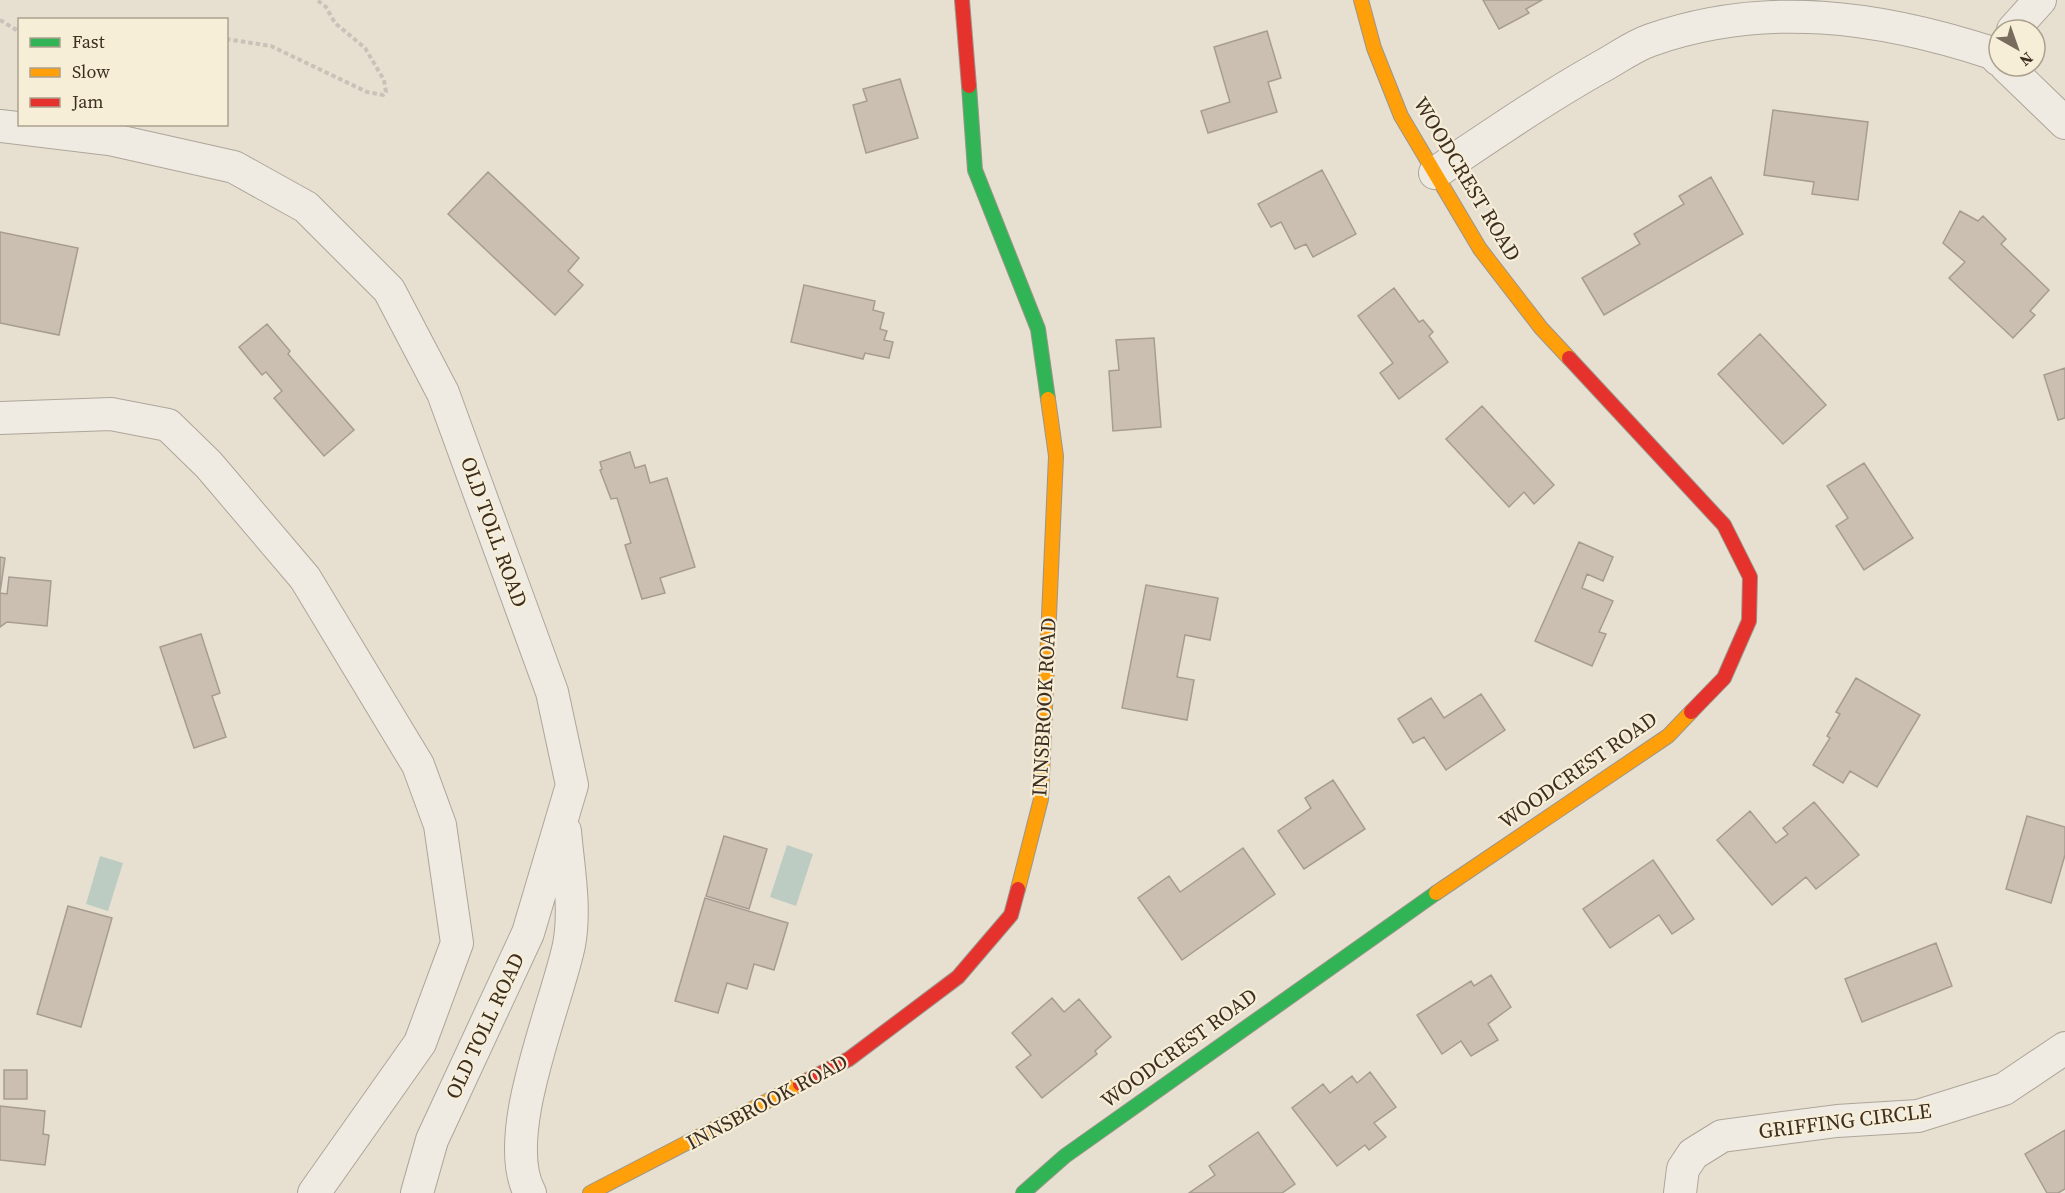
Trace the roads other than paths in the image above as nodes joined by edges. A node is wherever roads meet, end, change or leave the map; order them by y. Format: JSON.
{"nodes":[{"id":1,"x":962,"y":0,"type":"edge"},
{"id":2,"x":1361,"y":0,"type":"edge"},
{"id":3,"x":2040,"y":0,"type":"edge"},
{"id":4,"x":2024,"y":18,"type":"edge"},
{"id":5,"x":1987,"y":52,"type":"edge"},
{"id":6,"x":2021,"y":78,"type":"edge"},
{"id":7,"x":2065,"y":123,"type":"edge"},
{"id":8,"x":0,"y":126,"type":"edge"},
{"id":9,"x":1435,"y":173,"type":"junction"},
{"id":10,"x":0,"y":418,"type":"edge"},
{"id":11,"x":564,"y":812,"type":"junction"},
{"id":12,"x":2065,"y":1048,"type":"edge"},
{"id":13,"x":314,"y":1193,"type":"edge"},
{"id":14,"x":417,"y":1193,"type":"edge"},
{"id":15,"x":530,"y":1193,"type":"edge"},
{"id":16,"x":590,"y":1193,"type":"edge"},
{"id":17,"x":1023,"y":1193,"type":"edge"},
{"id":18,"x":1680,"y":1193,"type":"edge"}],
"edges":[{"from":1,"to":16,"type":"street","name":"INNSBROOK ROAD"},
{"from":2,"to":9,"type":"street","name":"WOODCREST ROAD"},
{"from":3,"to":4,"type":"street"},
{"from":5,"to":9,"type":"street"},
{"from":6,"to":7,"type":"street"},
{"from":8,"to":11,"type":"street","name":"OLD TOLL ROAD"},
{"from":9,"to":17,"type":"street","name":"WOODCREST ROAD"},
{"from":10,"to":13,"type":"street"},
{"from":11,"to":14,"type":"street","name":"OLD TOLL ROAD"},
{"from":11,"to":15,"type":"street"},
{"from":12,"to":18,"type":"street","name":"GRIFFING CIRCLE"}]}
